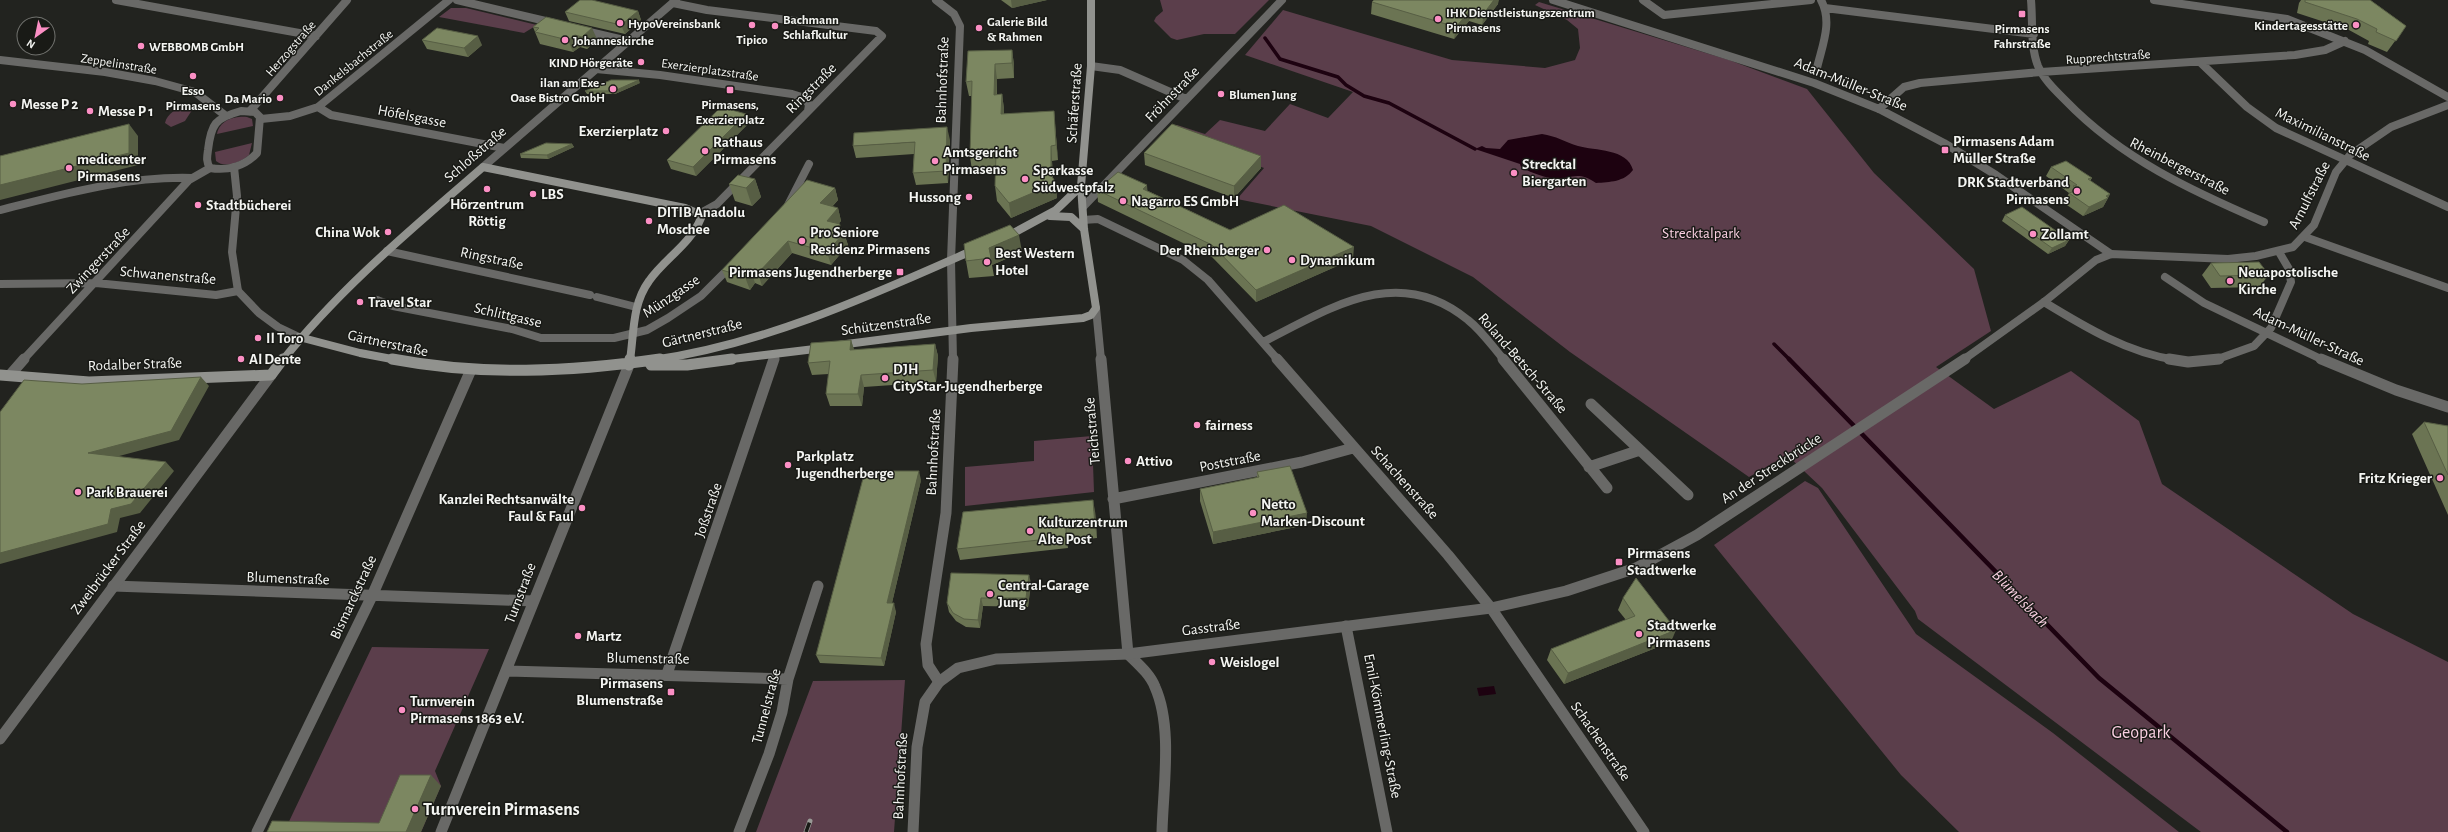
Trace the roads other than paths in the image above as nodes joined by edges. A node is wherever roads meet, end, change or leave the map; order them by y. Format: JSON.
{"nodes":[{"id":1,"x":116,"y":0,"type":"edge"},
{"id":2,"x":347,"y":0,"type":"edge"},
{"id":3,"x":449,"y":0,"type":"edge"},
{"id":4,"x":457,"y":0,"type":"edge"},
{"id":5,"x":936,"y":0,"type":"edge"},
{"id":6,"x":1092,"y":0,"type":"edge"},
{"id":7,"x":1282,"y":0,"type":"edge"},
{"id":8,"x":1558,"y":0,"type":"edge"},
{"id":9,"x":1642,"y":0,"type":"edge"},
{"id":10,"x":1811,"y":0,"type":"edge"},
{"id":11,"x":1821,"y":0,"type":"edge"},
{"id":12,"x":2031,"y":0,"type":"edge"},
{"id":13,"x":2154,"y":0,"type":"edge"},
{"id":14,"x":675,"y":1,"type":"edge"},
{"id":15,"x":1826,"y":8,"type":"junction"},
{"id":16,"x":2034,"y":34,"type":"junction"},
{"id":17,"x":316,"y":36,"type":"junction"},
{"id":18,"x":628,"y":41,"type":"junction"},
{"id":19,"x":2345,"y":42,"type":"junction"},
{"id":20,"x":0,"y":60,"type":"edge"},
{"id":21,"x":2200,"y":62,"type":"junction"},
{"id":22,"x":1091,"y":66,"type":"junction"},
{"id":23,"x":1817,"y":68,"type":"dead end"},
{"id":24,"x":596,"y":69,"type":"junction"},
{"id":25,"x":2041,"y":72,"type":"junction"},
{"id":26,"x":2448,"y":97,"type":"edge"},
{"id":27,"x":1186,"y":99,"type":"junction"},
{"id":28,"x":2448,"y":105,"type":"edge"},
{"id":29,"x":318,"y":108,"type":"junction"},
{"id":30,"x":1879,"y":108,"type":"junction"},
{"id":31,"x":250,"y":111,"type":"junction"},
{"id":32,"x":808,"y":111,"type":"junction"},
{"id":33,"x":226,"y":116,"type":"junction"},
{"id":34,"x":261,"y":119,"type":"junction"},
{"id":35,"x":504,"y":148,"type":"junction"},
{"id":36,"x":2344,"y":161,"type":"junction"},
{"id":37,"x":808,"y":164,"type":"dead end"},
{"id":38,"x":234,"y":167,"type":"junction"},
{"id":39,"x":483,"y":167,"type":"junction"},
{"id":40,"x":210,"y":168,"type":"junction"},
{"id":41,"x":192,"y":178,"type":"junction"},
{"id":42,"x":1081,"y":186,"type":"junction"},
{"id":43,"x":1083,"y":207,"type":"junction"},
{"id":44,"x":2448,"y":208,"type":"edge"},
{"id":45,"x":0,"y":210,"type":"edge"},
{"id":46,"x":784,"y":210,"type":"edge"},
{"id":47,"x":699,"y":214,"type":"junction"},
{"id":48,"x":1050,"y":216,"type":"junction"},
{"id":49,"x":2264,"y":222,"type":"dead end"},
{"id":50,"x":1084,"y":224,"type":"junction"},
{"id":51,"x":2306,"y":237,"type":"junction"},
{"id":52,"x":387,"y":251,"type":"junction"},
{"id":53,"x":2279,"y":252,"type":"junction"},
{"id":54,"x":2110,"y":254,"type":"junction"},
{"id":55,"x":738,"y":259,"type":"edge"},
{"id":56,"x":951,"y":260,"type":"junction"},
{"id":57,"x":2165,"y":277,"type":"dead end"},
{"id":58,"x":96,"y":283,"type":"junction"},
{"id":59,"x":0,"y":284,"type":"edge"},
{"id":60,"x":2448,"y":288,"type":"edge"},
{"id":61,"x":238,"y":291,"type":"junction"},
{"id":62,"x":381,"y":302,"type":"dead end"},
{"id":63,"x":2044,"y":302,"type":"junction"},
{"id":64,"x":636,"y":307,"type":"junction"},
{"id":65,"x":1096,"y":308,"type":"junction"},
{"id":66,"x":953,"y":330,"type":"junction"},
{"id":67,"x":634,"y":334,"type":"junction"},
{"id":68,"x":2267,"y":334,"type":"junction"},
{"id":69,"x":299,"y":337,"type":"junction"},
{"id":70,"x":1263,"y":342,"type":"junction"},
{"id":71,"x":776,"y":354,"type":"junction"},
{"id":72,"x":628,"y":366,"type":"junction"},
{"id":73,"x":470,"y":372,"type":"junction"},
{"id":74,"x":5,"y":375,"type":"edge"},
{"id":75,"x":271,"y":375,"type":"junction"},
{"id":76,"x":1591,"y":404,"type":"dead end"},
{"id":77,"x":2448,"y":407,"type":"edge"},
{"id":78,"x":1353,"y":448,"type":"junction"},
{"id":79,"x":1640,"y":450,"type":"junction"},
{"id":80,"x":1589,"y":467,"type":"junction"},
{"id":81,"x":1607,"y":488,"type":"dead end"},
{"id":82,"x":1688,"y":495,"type":"dead end"},
{"id":83,"x":1113,"y":499,"type":"junction"},
{"id":84,"x":113,"y":586,"type":"junction"},
{"id":85,"x":818,"y":586,"type":"dead end"},
{"id":86,"x":372,"y":596,"type":"junction"},
{"id":87,"x":534,"y":602,"type":"junction"},
{"id":88,"x":1490,"y":608,"type":"junction"},
{"id":89,"x":1346,"y":626,"type":"junction"},
{"id":90,"x":1128,"y":654,"type":"junction"},
{"id":91,"x":508,"y":671,"type":"junction"},
{"id":92,"x":667,"y":674,"type":"junction"},
{"id":93,"x":788,"y":679,"type":"junction"},
{"id":94,"x":939,"y":682,"type":"junction"},
{"id":95,"x":0,"y":739,"type":"edge"},
{"id":96,"x":257,"y":832,"type":"edge"},
{"id":97,"x":441,"y":832,"type":"edge"},
{"id":98,"x":739,"y":832,"type":"edge"},
{"id":99,"x":913,"y":832,"type":"edge"},
{"id":100,"x":1162,"y":832,"type":"edge"},
{"id":101,"x":1387,"y":832,"type":"edge"},
{"id":102,"x":1644,"y":832,"type":"edge"}],
"edges":[{"from":1,"to":17,"type":"street"},
{"from":2,"to":17,"type":"street","name":"Herzogstraße"},
{"from":3,"to":29,"type":"street","name":"Dankelsbachstraße"},
{"from":4,"to":18,"type":"street"},
{"from":5,"to":56,"type":"street","name":"Bahnhofstraße"},
{"from":6,"to":22,"type":"main road","name":"Schäferstraße"},
{"from":7,"to":27,"type":"street","name":"Fröhnstraße"},
{"from":8,"to":30,"type":"street","name":"Adam-Müller-Straße"},
{"from":9,"to":10,"type":"street"},
{"from":11,"to":15,"type":"street"},
{"from":12,"to":16,"type":"street"},
{"from":13,"to":19,"type":"street"},
{"from":14,"to":18,"type":"street","name":"Schloßstraße"},
{"from":14,"to":32,"type":"street","name":"Ringstraße"},
{"from":15,"to":16,"type":"street"},
{"from":15,"to":23,"type":"street"},
{"from":16,"to":25,"type":"street"},
{"from":17,"to":31,"type":"street","name":"Herzogstraße"},
{"from":18,"to":24,"type":"street","name":"Schloßstraße"},
{"from":19,"to":21,"type":"street","name":"Rupprechtstraße"},
{"from":19,"to":26,"type":"street"},
{"from":20,"to":33,"type":"street","name":"Zeppelinstraße"},
{"from":21,"to":25,"type":"street","name":"Rupprechtstraße"},
{"from":21,"to":36,"type":"street","name":"Maximilianstraße"},
{"from":22,"to":27,"type":"street"},
{"from":22,"to":42,"type":"main road","name":"Schäferstraße"},
{"from":24,"to":32,"type":"street","name":"Exerzierplatzstraße"},
{"from":24,"to":35,"type":"street","name":"Schloßstraße"},
{"from":25,"to":30,"type":"street","name":"Rupprechtstraße"},
{"from":25,"to":49,"type":"street","name":"Rheinbergerstraße"},
{"from":27,"to":43,"type":"street","name":"Fröhnstraße"},
{"from":28,"to":36,"type":"street","name":"Arnulfstraße"},
{"from":29,"to":34,"type":"street","name":"Dankelsbachstraße"},
{"from":29,"to":35,"type":"street","name":"Höfelsgasse"},
{"from":30,"to":54,"type":"street","name":"Adam-Müller-Straße"},
{"from":31,"to":33,"type":"street"},
{"from":31,"to":34,"type":"street"},
{"from":32,"to":47,"type":"street","name":"Ringstraße"},
{"from":33,"to":40,"type":"street"},
{"from":34,"to":38,"type":"street"},
{"from":35,"to":39,"type":"street","name":"Schloßstraße"},
{"from":36,"to":44,"type":"street","name":"Maximilianstraße"},
{"from":36,"to":51,"type":"street","name":"Arnulfstraße"},
{"from":37,"to":46,"type":"street"},
{"from":38,"to":40,"type":"street"},
{"from":38,"to":61,"type":"street"},
{"from":39,"to":47,"type":"main road"},
{"from":39,"to":52,"type":"main road","name":"Schloßstraße"},
{"from":40,"to":41,"type":"street","name":"Zwingerstraße"},
{"from":41,"to":45,"type":"street"},
{"from":41,"to":58,"type":"street","name":"Zwingerstraße"},
{"from":42,"to":43,"type":"main road","name":"Schäferstraße"},
{"from":42,"to":48,"type":"main road","name":"Gärtnerstraße"},
{"from":43,"to":50,"type":"main road","name":"Teichstraße"},
{"from":47,"to":64,"type":"main road"},
{"from":48,"to":50,"type":"main road"},
{"from":48,"to":56,"type":"main road","name":"Gärtnerstraße"},
{"from":50,"to":65,"type":"main road","name":"Teichstraße"},
{"from":50,"to":70,"type":"street","name":"Schachenstraße"},
{"from":51,"to":53,"type":"street","name":"Arnulfstraße"},
{"from":51,"to":60,"type":"street"},
{"from":52,"to":64,"type":"street","name":"Ringstraße"},
{"from":52,"to":69,"type":"main road","name":"Schloßstraße"},
{"from":53,"to":54,"type":"street"},
{"from":53,"to":68,"type":"street"},
{"from":54,"to":63,"type":"street"},
{"from":55,"to":67,"type":"street","name":"Münzgasse"},
{"from":56,"to":66,"type":"street","name":"Bahnhofstraße"},
{"from":56,"to":72,"type":"main road","name":"Gärtnerstraße"},
{"from":57,"to":68,"type":"street","name":"Adam-Müller-Straße"},
{"from":58,"to":59,"type":"street","name":"Schwanenstraße"},
{"from":58,"to":61,"type":"street","name":"Schwanenstraße"},
{"from":58,"to":74,"type":"street","name":"Zwingerstraße"},
{"from":61,"to":69,"type":"street"},
{"from":62,"to":67,"type":"street","name":"Schlittgasse"},
{"from":63,"to":68,"type":"street"},
{"from":63,"to":88,"type":"street","name":"An der Streckbrücke"},
{"from":64,"to":67,"type":"main road"},
{"from":65,"to":66,"type":"main road","name":"Schützenstraße"},
{"from":65,"to":83,"type":"street","name":"Teichstraße"},
{"from":66,"to":71,"type":"main road","name":"Schützenstraße"},
{"from":66,"to":94,"type":"street","name":"Bahnhofstraße"},
{"from":67,"to":72,"type":"main road"},
{"from":68,"to":77,"type":"street","name":"Adam-Müller-Straße"},
{"from":69,"to":73,"type":"main road","name":"Gärtnerstraße"},
{"from":69,"to":75,"type":"main road","name":"Zweibrücker Straße"},
{"from":70,"to":78,"type":"street","name":"Schachenstraße"},
{"from":70,"to":80,"type":"street","name":"Roland-Betsch-Straße"},
{"from":71,"to":72,"type":"main road","name":"Schützenstraße"},
{"from":71,"to":92,"type":"street","name":"Joßstraße"},
{"from":72,"to":73,"type":"main road","name":"Gärtnerstraße"},
{"from":72,"to":87,"type":"street","name":"Turnstraße"},
{"from":73,"to":86,"type":"street","name":"Bismarckstraße"},
{"from":74,"to":75,"type":"main road","name":"Rodalber Straße"},
{"from":75,"to":84,"type":"street","name":"Zweibrücker Straße"},
{"from":76,"to":79,"type":"street","name":"Roland-Betsch-Straße"},
{"from":78,"to":83,"type":"street","name":"Poststraße"},
{"from":78,"to":88,"type":"street","name":"Schachenstraße"},
{"from":79,"to":80,"type":"street"},
{"from":79,"to":82,"type":"street","name":"Roland-Betsch-Straße"},
{"from":80,"to":81,"type":"street","name":"Roland-Betsch-Straße"},
{"from":83,"to":90,"type":"street","name":"Teichstraße"},
{"from":84,"to":86,"type":"street","name":"Blumenstraße"},
{"from":84,"to":95,"type":"street","name":"Zweibrücker Straße"},
{"from":85,"to":93,"type":"street","name":"Tunnelstraße"},
{"from":86,"to":87,"type":"street","name":"Blumenstraße"},
{"from":86,"to":96,"type":"street","name":"Bismarckstraße"},
{"from":87,"to":91,"type":"street","name":"Turnstraße"},
{"from":88,"to":89,"type":"street","name":"Gasstraße"},
{"from":88,"to":102,"type":"street","name":"Schachenstraße"},
{"from":89,"to":90,"type":"street","name":"Gasstraße"},
{"from":89,"to":101,"type":"street","name":"Emil-Kömmerling-Straße"},
{"from":90,"to":94,"type":"street","name":"Gasstraße"},
{"from":90,"to":100,"type":"street"},
{"from":91,"to":92,"type":"street","name":"Blumenstraße"},
{"from":91,"to":97,"type":"street","name":"Turnstraße"},
{"from":92,"to":93,"type":"street","name":"Blumenstraße"},
{"from":93,"to":98,"type":"street","name":"Tunnelstraße"},
{"from":94,"to":99,"type":"street","name":"Bahnhofstraße"}]}
